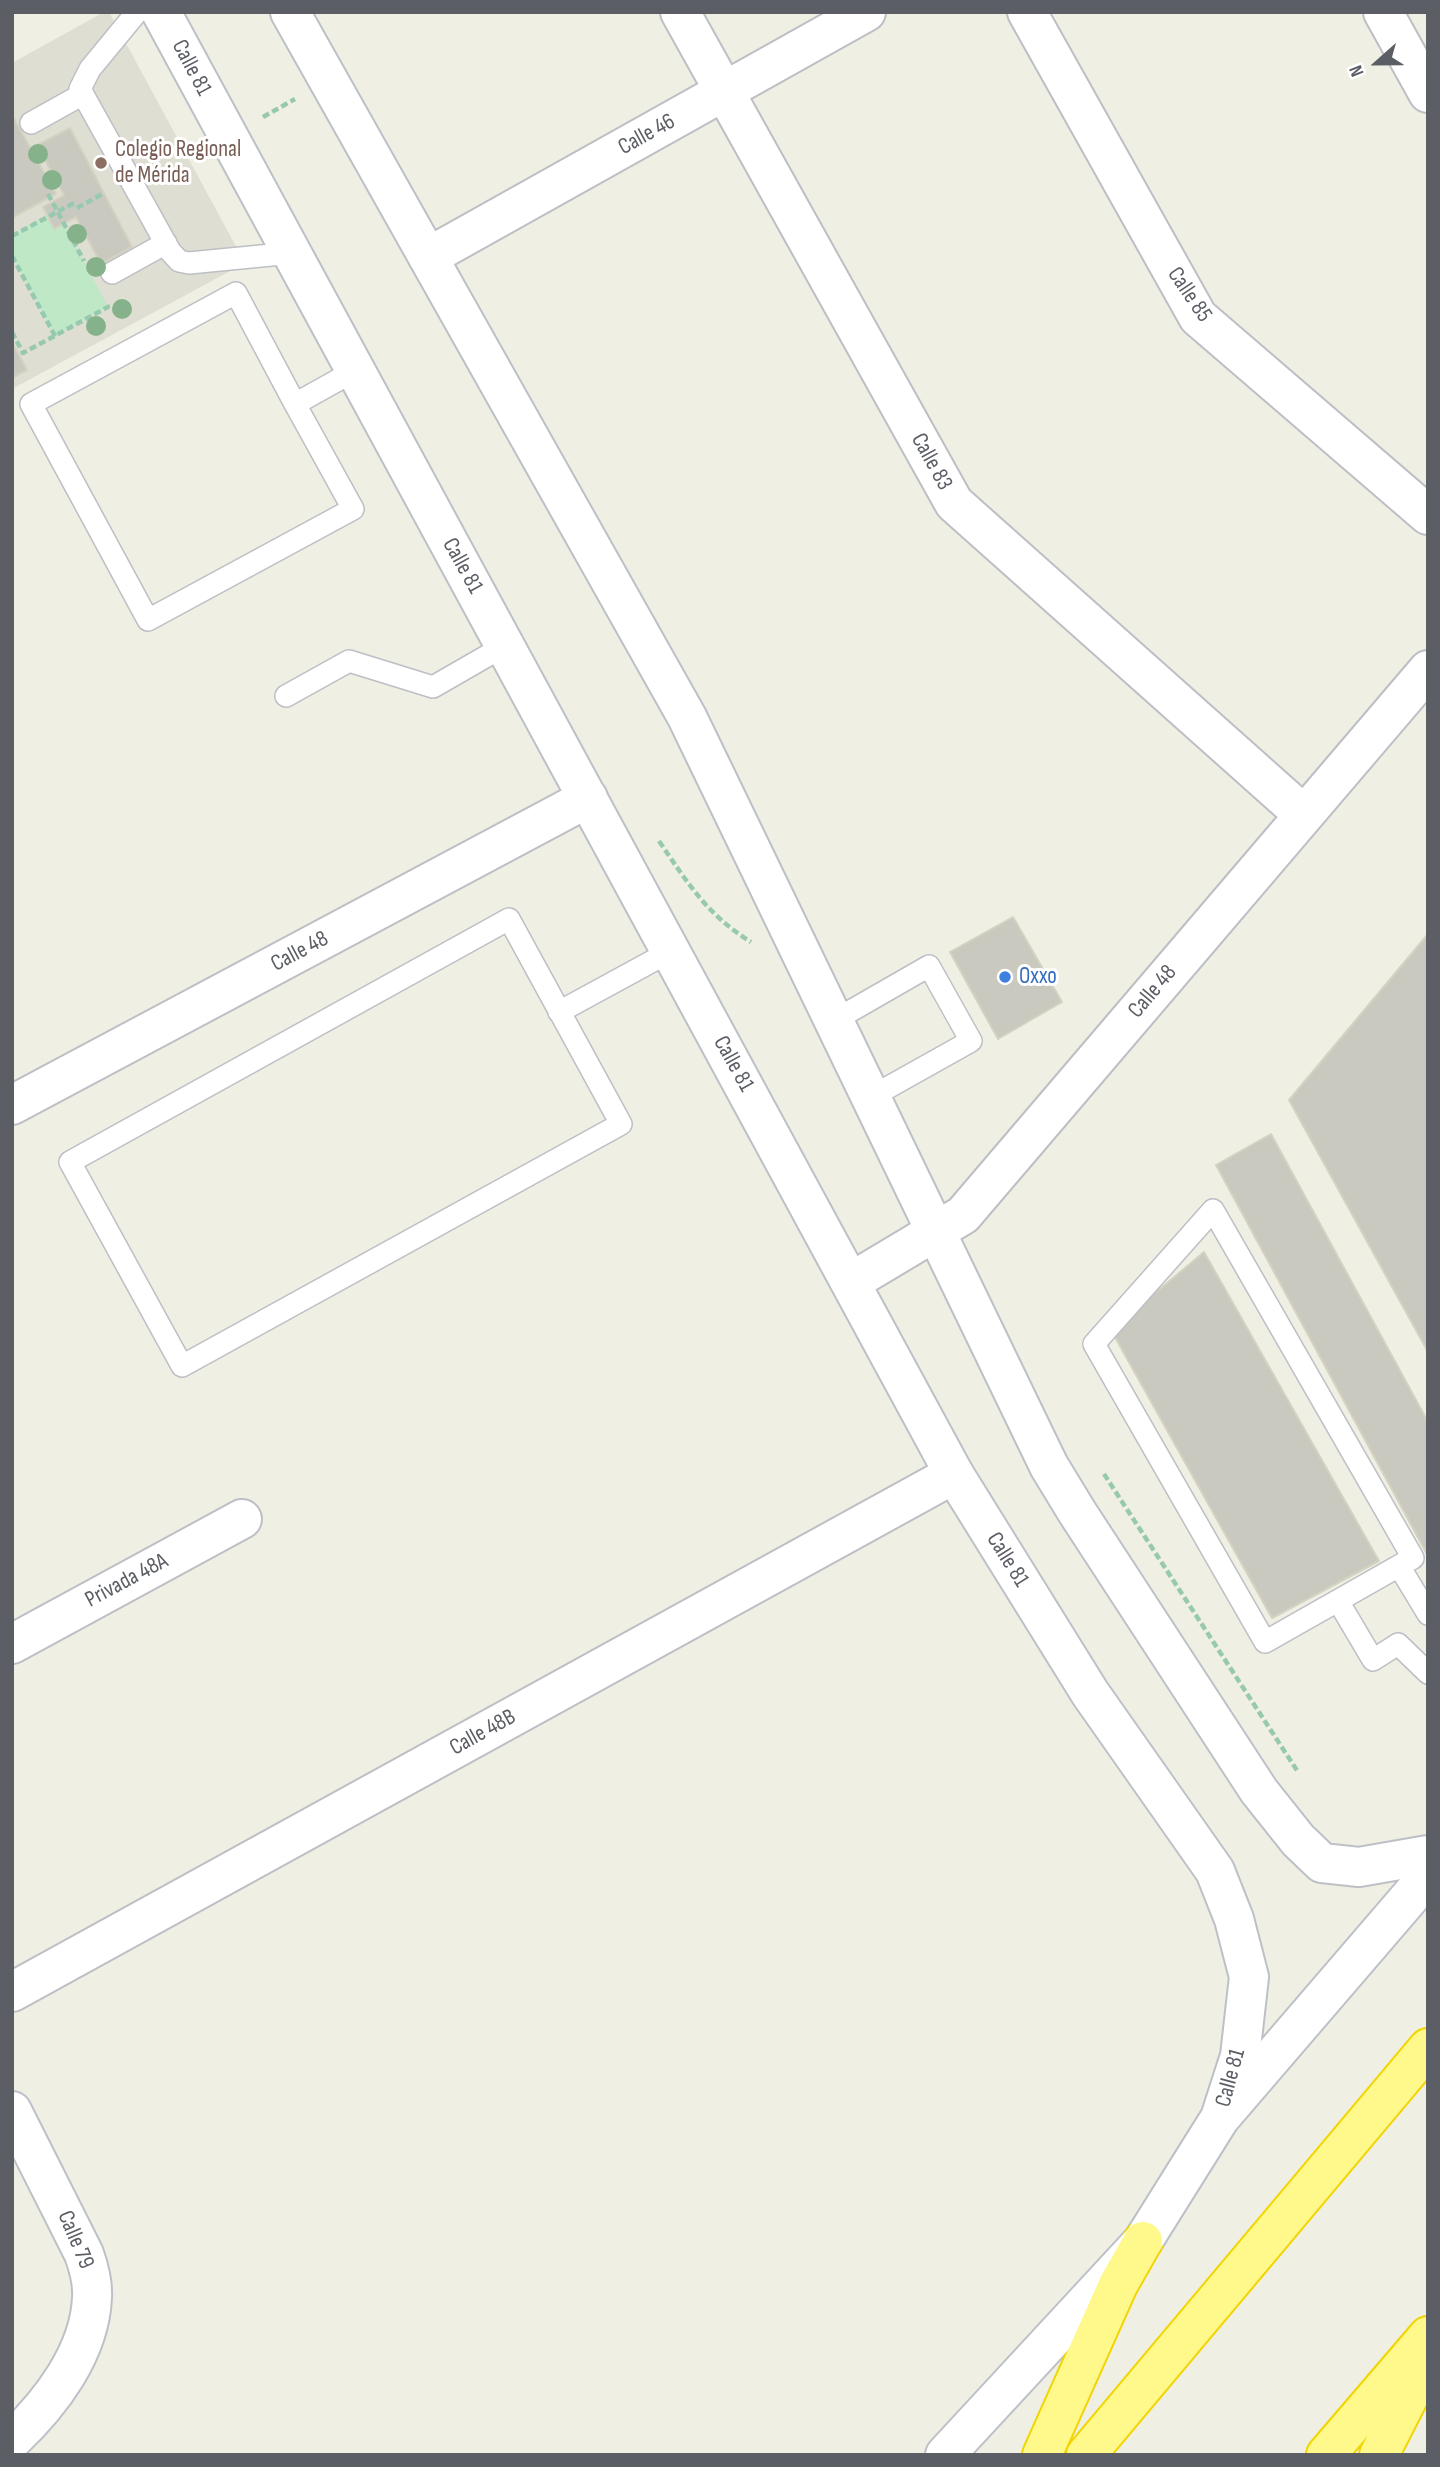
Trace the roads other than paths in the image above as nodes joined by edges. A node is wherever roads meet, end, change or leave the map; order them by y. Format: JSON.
{"nodes":[{"id":1,"x":137,"y":12,"type":"edge"},
{"id":2,"x":161,"y":12,"type":"edge"},
{"id":3,"x":290,"y":12,"type":"edge"},
{"id":4,"x":680,"y":12,"type":"edge"},
{"id":5,"x":866,"y":12,"type":"edge"},
{"id":6,"x":1027,"y":12,"type":"edge"},
{"id":7,"x":1383,"y":12,"type":"edge"},
{"id":8,"x":724,"y":92,"type":"junction"},
{"id":9,"x":1428,"y":93,"type":"edge"},
{"id":10,"x":83,"y":94,"type":"junction"},
{"id":11,"x":31,"y":123,"type":"dead end"},
{"id":12,"x":166,"y":243,"type":"junction"},
{"id":13,"x":292,"y":253,"type":"junction"},
{"id":14,"x":428,"y":257,"type":"junction"},
{"id":15,"x":112,"y":273,"type":"dead end"},
{"id":16,"x":356,"y":370,"type":"junction"},
{"id":17,"x":295,"y":404,"type":"junction"},
{"id":18,"x":1428,"y":514,"type":"edge"},
{"id":19,"x":506,"y":645,"type":"junction"},
{"id":20,"x":1428,"y":670,"type":"edge"},
{"id":21,"x":286,"y":696,"type":"dead end"},
{"id":22,"x":588,"y":798,"type":"junction"},
{"id":23,"x":1304,"y":815,"type":"junction"},
{"id":24,"x":671,"y":951,"type":"junction"},
{"id":25,"x":559,"y":1012,"type":"junction"},
{"id":26,"x":835,"y":1020,"type":"junction"},
{"id":27,"x":871,"y":1097,"type":"junction"},
{"id":28,"x":12,"y":1105,"type":"edge"},
{"id":29,"x":937,"y":1231,"type":"junction"},
{"id":30,"x":851,"y":1282,"type":"junction"},
{"id":31,"x":954,"y":1474,"type":"junction"},
{"id":32,"x":242,"y":1519,"type":"dead end"},
{"id":33,"x":1399,"y":1566,"type":"junction"},
{"id":34,"x":1338,"y":1601,"type":"junction"},
{"id":35,"x":1428,"y":1614,"type":"edge"},
{"id":36,"x":12,"y":1644,"type":"edge"},
{"id":37,"x":1428,"y":1673,"type":"edge"},
{"id":38,"x":1428,"y":1855,"type":"edge"},
{"id":39,"x":1428,"y":1876,"type":"edge"},
{"id":40,"x":12,"y":1992,"type":"edge"},
{"id":41,"x":1428,"y":2048,"type":"edge"},
{"id":42,"x":12,"y":2111,"type":"edge"},
{"id":43,"x":1220,"y":2118,"type":"junction"},
{"id":44,"x":1143,"y":2241,"type":"junction"},
{"id":45,"x":1428,"y":2336,"type":"edge"},
{"id":46,"x":1428,"y":2359,"type":"edge"},
{"id":47,"x":12,"y":2440,"type":"edge"},
{"id":48,"x":945,"y":2455,"type":"edge"},
{"id":49,"x":1042,"y":2455,"type":"edge"},
{"id":50,"x":1086,"y":2455,"type":"edge"},
{"id":51,"x":1326,"y":2455,"type":"edge"},
{"id":52,"x":1379,"y":2455,"type":"edge"}],
"edges":[{"from":1,"to":10,"type":"lane"},
{"from":2,"to":13,"type":"street","name":"Calle 81"},
{"from":3,"to":14,"type":"street"},
{"from":4,"to":8,"type":"street","name":"Calle 83"},
{"from":5,"to":8,"type":"street","name":"Calle 46"},
{"from":6,"to":18,"type":"street","name":"Calle 85"},
{"from":7,"to":9,"type":"street"},
{"from":8,"to":14,"type":"street","name":"Calle 46"},
{"from":8,"to":23,"type":"street","name":"Calle 83"},
{"from":10,"to":11,"type":"lane"},
{"from":10,"to":12,"type":"lane"},
{"from":12,"to":13,"type":"lane"},
{"from":12,"to":15,"type":"lane"},
{"from":13,"to":16,"type":"street","name":"Calle 81"},
{"from":14,"to":26,"type":"street"},
{"from":16,"to":17,"type":"lane"},
{"from":16,"to":19,"type":"street","name":"Calle 81"},
{"from":17,"to":17,"type":"lane"},
{"from":19,"to":21,"type":"lane"},
{"from":19,"to":22,"type":"street","name":"Calle 81"},
{"from":20,"to":23,"type":"street","name":"Calle 48"},
{"from":22,"to":24,"type":"street","name":"Calle 81"},
{"from":22,"to":28,"type":"street","name":"Calle 48"},
{"from":23,"to":29,"type":"street","name":"Calle 48"},
{"from":24,"to":25,"type":"lane"},
{"from":24,"to":30,"type":"street","name":"Calle 81"},
{"from":25,"to":25,"type":"lane"},
{"from":26,"to":27,"type":"street"},
{"from":26,"to":27,"type":"lane"},
{"from":27,"to":29,"type":"street"},
{"from":29,"to":30,"type":"street","name":"Calle 48"},
{"from":29,"to":38,"type":"street"},
{"from":30,"to":31,"type":"street","name":"Calle 81"},
{"from":31,"to":40,"type":"street","name":"Calle 48B"},
{"from":31,"to":43,"type":"street","name":"Calle 81"},
{"from":32,"to":36,"type":"street","name":"Privada 48A"},
{"from":33,"to":34,"type":"lane"},
{"from":33,"to":34,"type":"lane"},
{"from":33,"to":35,"type":"lane"},
{"from":34,"to":37,"type":"lane"},
{"from":39,"to":43,"type":"street"},
{"from":41,"to":50,"type":"highway"},
{"from":42,"to":47,"type":"street","name":"Calle 79"},
{"from":43,"to":44,"type":"street"},
{"from":44,"to":48,"type":"street"},
{"from":44,"to":49,"type":"highway"},
{"from":45,"to":51,"type":"highway"},
{"from":46,"to":52,"type":"highway"}]}
